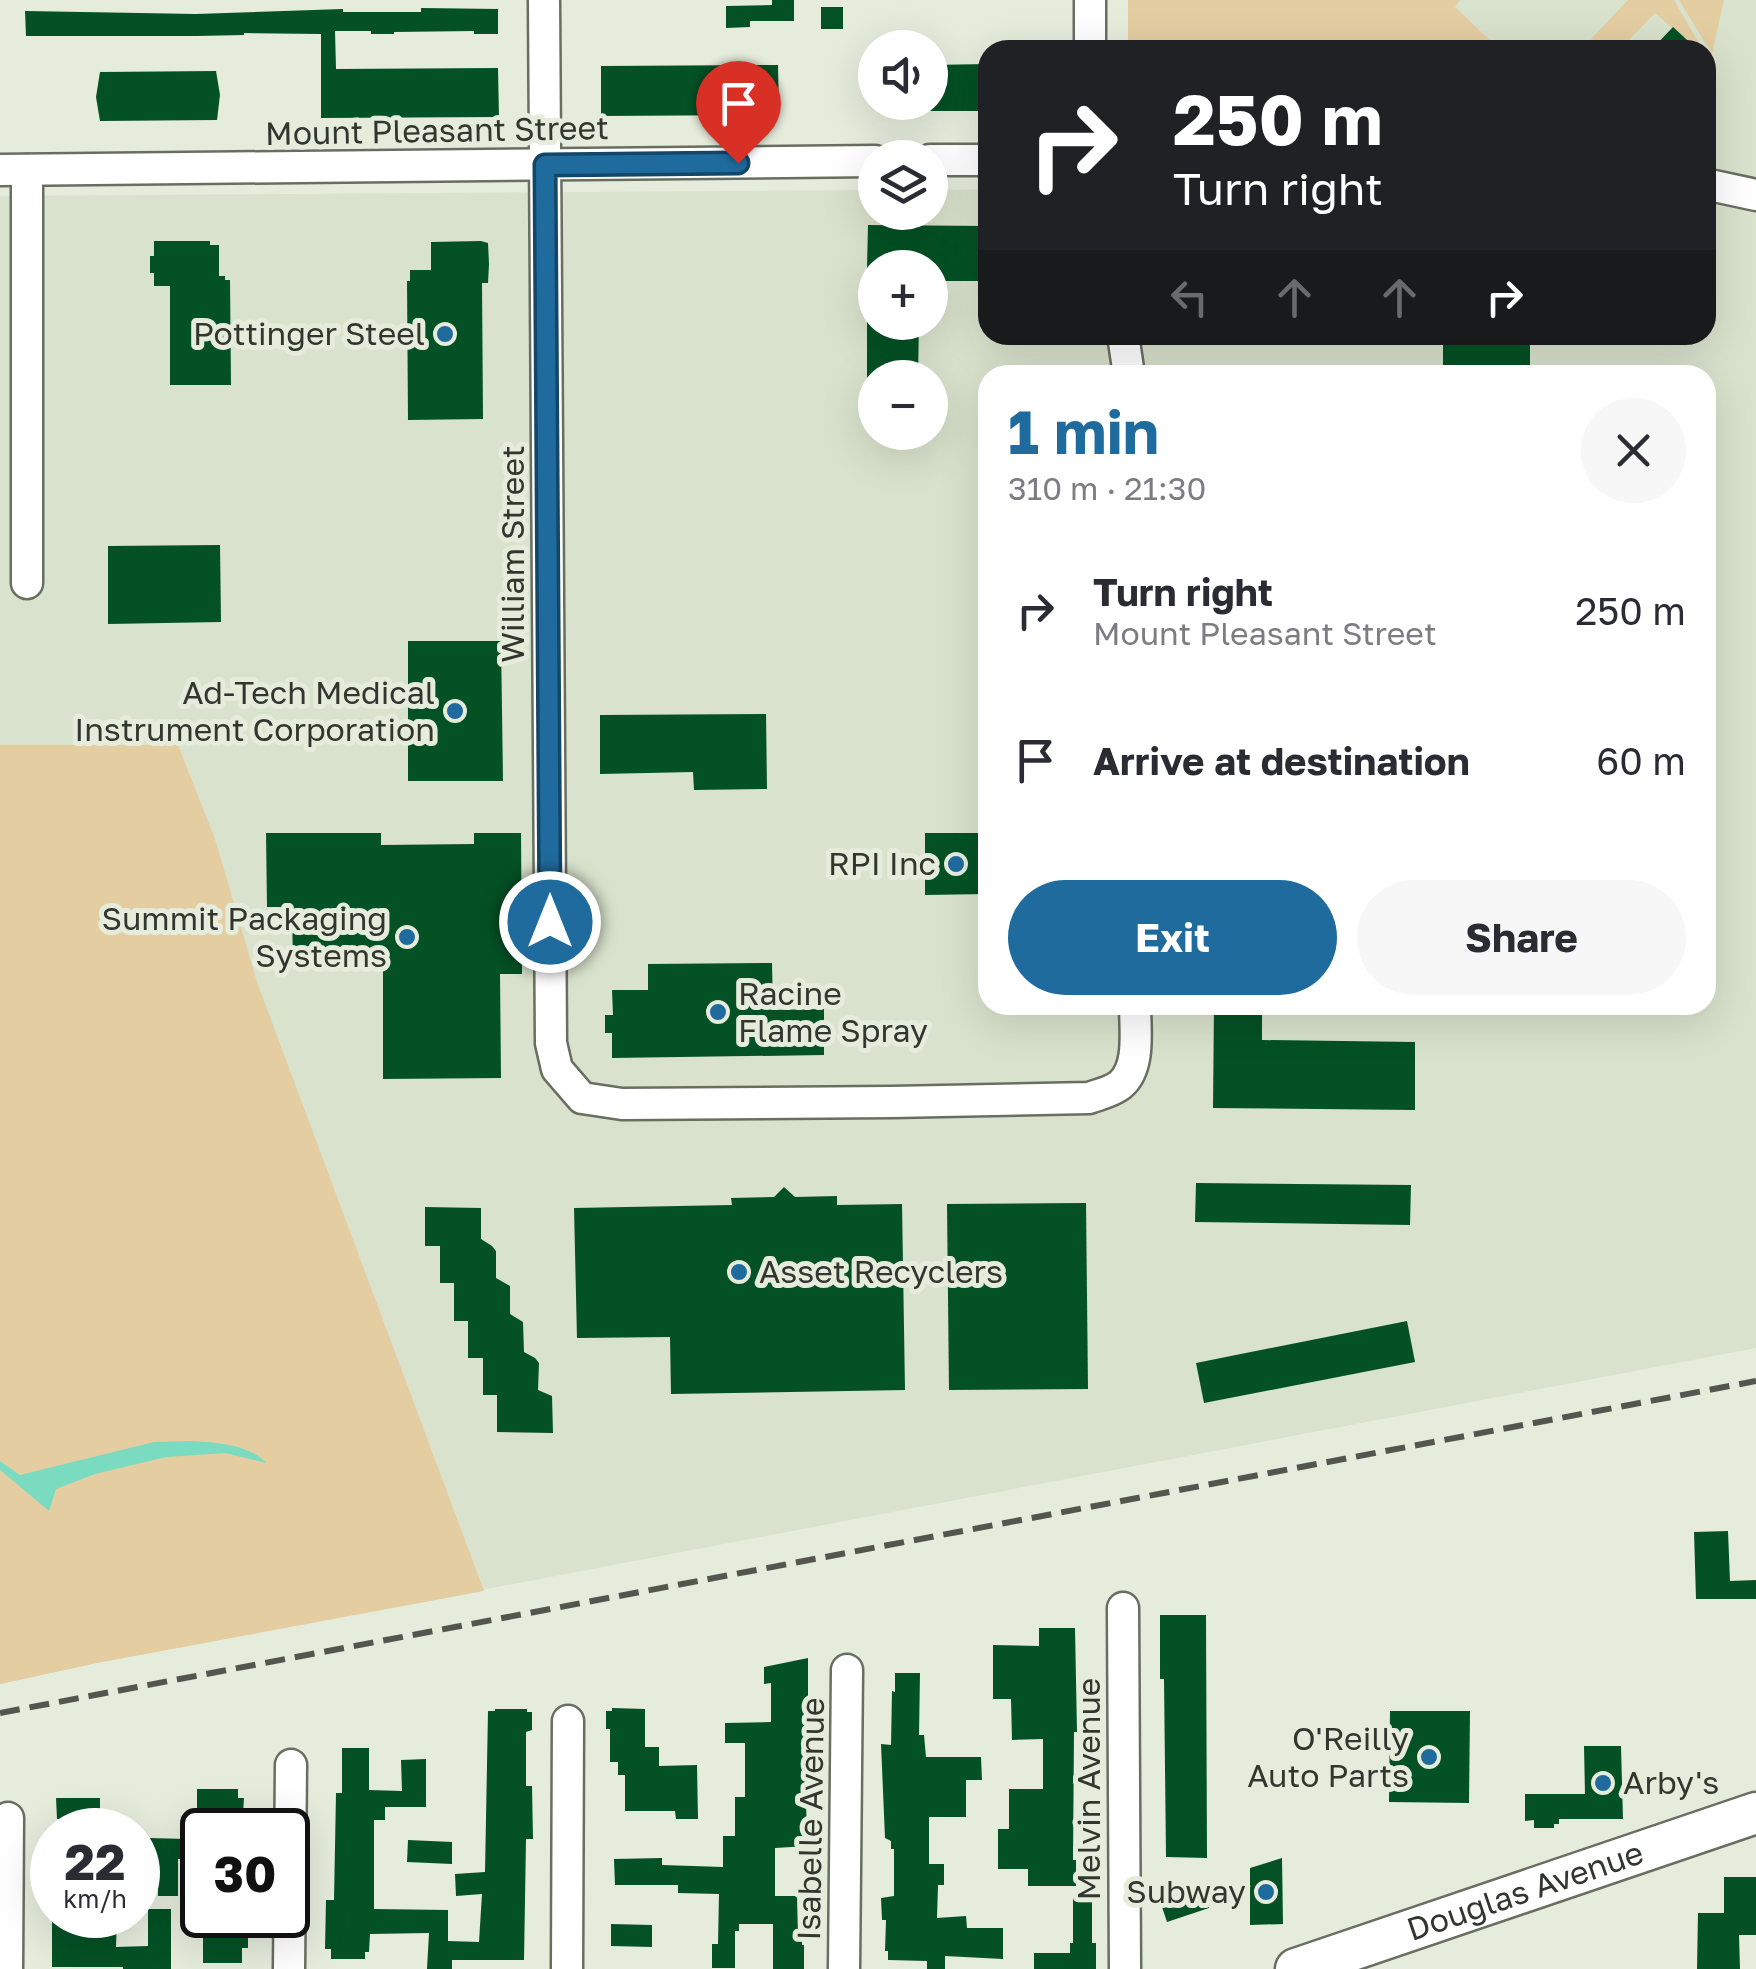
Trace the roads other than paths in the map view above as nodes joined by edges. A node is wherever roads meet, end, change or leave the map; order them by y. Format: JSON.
{"nodes":[{"id":1,"x":544,"y":0,"type":"edge"},
{"id":2,"x":1090,"y":0,"type":"edge"},
{"id":3,"x":1090,"y":40,"type":"edge"},
{"id":4,"x":948,"y":160,"type":"edge"},
{"id":5,"x":978,"y":160,"type":"edge"},
{"id":6,"x":858,"y":161,"type":"edge"},
{"id":7,"x":545,"y":165,"type":"junction"},
{"id":8,"x":13,"y":170,"type":"edge"},
{"id":9,"x":1716,"y":186,"type":"edge"},
{"id":10,"x":1756,"y":195,"type":"edge"},
{"id":11,"x":27,"y":583,"type":"dead end"},
{"id":12,"x":1135,"y":1015,"type":"edge"},
{"id":13,"x":1124,"y":1608,"type":"dead end"},
{"id":14,"x":847,"y":1670,"type":"dead end"},
{"id":15,"x":568,"y":1721,"type":"dead end"},
{"id":16,"x":291,"y":1764,"type":"dead end"},
{"id":17,"x":1756,"y":1813,"type":"edge"},
{"id":18,"x":8,"y":1818,"type":"dead end"},
{"id":19,"x":1370,"y":1956,"type":"edge"},
{"id":20,"x":7,"y":1969,"type":"edge"},
{"id":21,"x":289,"y":1969,"type":"edge"},
{"id":22,"x":566,"y":1969,"type":"edge"},
{"id":23,"x":844,"y":1969,"type":"edge"},
{"id":24,"x":1125,"y":1969,"type":"edge"},
{"id":25,"x":1296,"y":1969,"type":"edge"}],
"edges":[{"from":1,"to":7,"type":"street","name":"William Street"},
{"from":2,"to":3,"type":"street"},
{"from":4,"to":5,"type":"street"},
{"from":6,"to":7,"type":"street","name":"Mount Pleasant Street"},
{"from":7,"to":8,"type":"street","name":"Mount Pleasant Street"},
{"from":7,"to":12,"type":"street","name":"William Street"},
{"from":8,"to":11,"type":"street"},
{"from":9,"to":10,"type":"street"},
{"from":13,"to":24,"type":"street","name":"Melvin Avenue"},
{"from":14,"to":23,"type":"street","name":"Isabelle Avenue"},
{"from":15,"to":22,"type":"street"},
{"from":16,"to":21,"type":"street"},
{"from":17,"to":19,"type":"main road","name":"Douglas Avenue"},
{"from":18,"to":20,"type":"street"},
{"from":19,"to":25,"type":"main road","name":"Douglas Avenue"}]}
